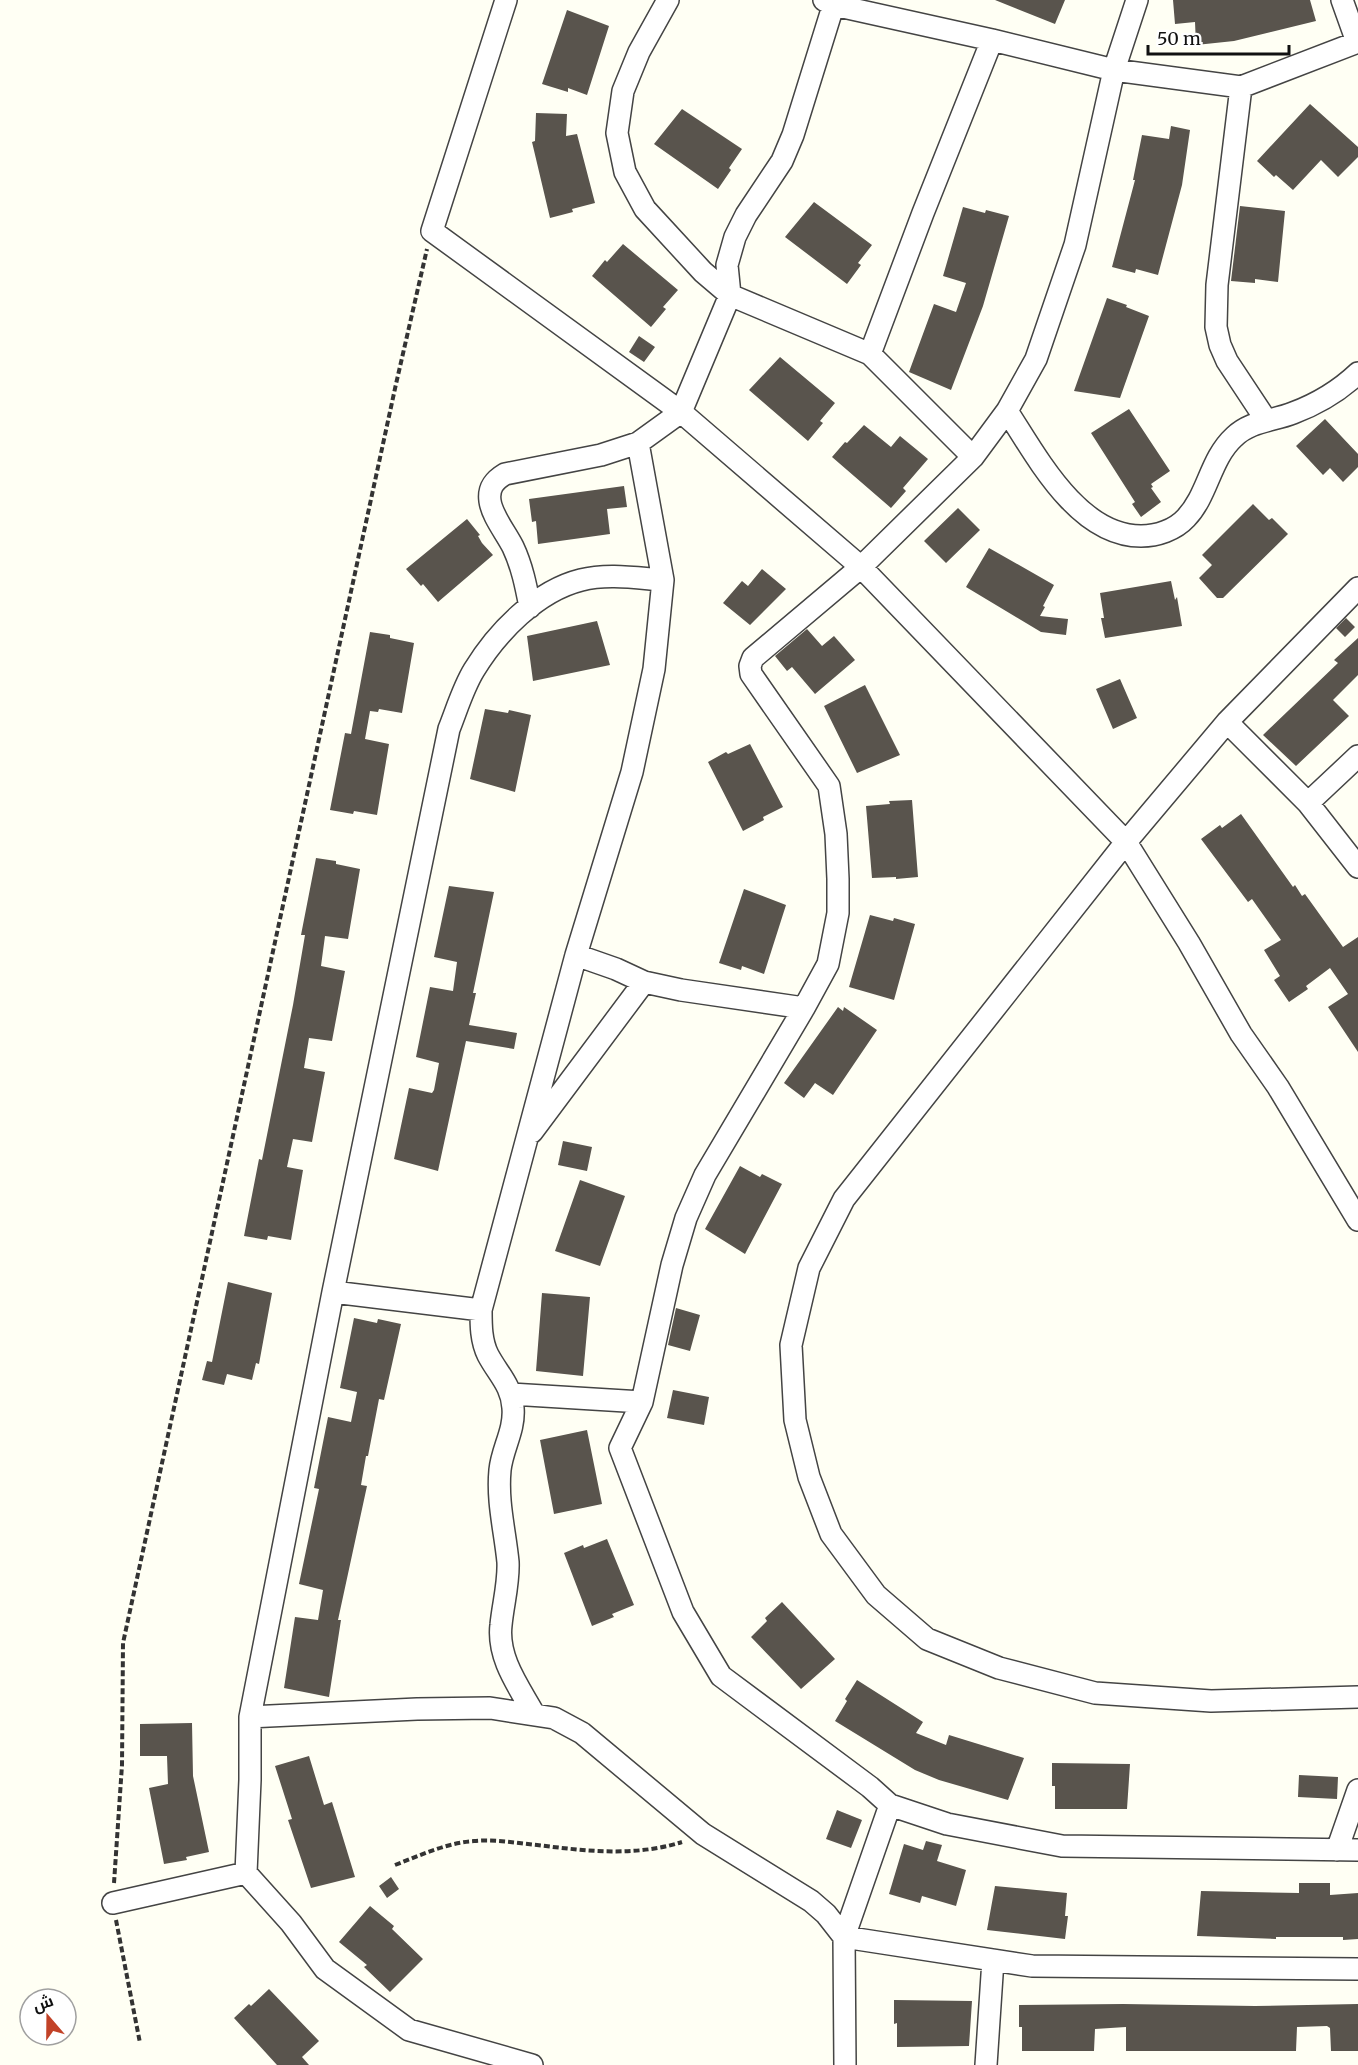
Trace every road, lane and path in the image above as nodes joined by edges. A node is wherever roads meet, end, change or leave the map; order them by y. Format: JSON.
{"nodes":[{"id":1,"x":506,"y":0,"type":"edge"},
{"id":2,"x":668,"y":0,"type":"edge"},
{"id":3,"x":1137,"y":0,"type":"edge"},
{"id":4,"x":1341,"y":0,"type":"edge"},
{"id":5,"x":831,"y":2,"type":"edge"},
{"id":6,"x":992,"y":40,"type":"junction"},
{"id":7,"x":1358,"y":42,"type":"edge"},
{"id":8,"x":1114,"y":70,"type":"junction"},
{"id":9,"x":1241,"y":87,"type":"junction"},
{"id":10,"x":432,"y":231,"type":"junction"},
{"id":11,"x":730,"y":295,"type":"junction"},
{"id":12,"x":870,"y":354,"type":"junction"},
{"id":13,"x":1358,"y":373,"type":"edge"},
{"id":14,"x":1007,"y":411,"type":"junction"},
{"id":15,"x":681,"y":412,"type":"junction"},
{"id":16,"x":1266,"y":420,"type":"junction"},
{"id":17,"x":638,"y":443,"type":"junction"},
{"id":18,"x":973,"y":457,"type":"junction"},
{"id":19,"x":861,"y":567,"type":"junction"},
{"id":20,"x":663,"y":580,"type":"junction"},
{"id":21,"x":1358,"y":588,"type":"edge"},
{"id":22,"x":530,"y":607,"type":"junction"},
{"id":23,"x":1227,"y":722,"type":"junction"},
{"id":24,"x":1358,"y":756,"type":"edge"},
{"id":25,"x":1308,"y":803,"type":"junction"},
{"id":26,"x":1126,"y":842,"type":"junction"},
{"id":27,"x":1358,"y":867,"type":"edge"},
{"id":28,"x":576,"y":956,"type":"junction"},
{"id":29,"x":644,"y":982,"type":"junction"},
{"id":30,"x":804,"y":1008,"type":"junction"},
{"id":31,"x":525,"y":1142,"type":"junction"},
{"id":32,"x":1358,"y":1220,"type":"edge"},
{"id":33,"x":333,"y":1292,"type":"junction"},
{"id":34,"x":481,"y":1310,"type":"junction"},
{"id":35,"x":511,"y":1394,"type":"junction"},
{"id":36,"x":642,"y":1402,"type":"junction"},
{"id":37,"x":1358,"y":1697,"type":"edge"},
{"id":38,"x":534,"y":1714,"type":"junction"},
{"id":39,"x":250,"y":1717,"type":"junction"},
{"id":40,"x":1358,"y":1790,"type":"edge"},
{"id":41,"x":890,"y":1805,"type":"junction"},
{"id":42,"x":703,"y":1834,"type":"junction"},
{"id":43,"x":1348,"y":1850,"type":"edge"},
{"id":44,"x":395,"y":1865,"type":"dead end"},
{"id":45,"x":246,"y":1873,"type":"junction"},
{"id":46,"x":113,"y":1903,"type":"junction"},
{"id":47,"x":844,"y":1937,"type":"junction"},
{"id":48,"x":993,"y":1960,"type":"junction"},
{"id":49,"x":1358,"y":1969,"type":"edge"},
{"id":50,"x":140,"y":2043,"type":"dead end"},
{"id":51,"x":532,"y":2065,"type":"edge"},
{"id":52,"x":845,"y":2065,"type":"edge"},
{"id":53,"x":986,"y":2065,"type":"edge"}],
"edges":[{"from":1,"to":10,"type":"street"},
{"from":2,"to":11,"type":"street"},
{"from":3,"to":8,"type":"street"},
{"from":4,"to":7,"type":"street"},
{"from":5,"to":6,"type":"street"},
{"from":5,"to":11,"type":"street"},
{"from":6,"to":8,"type":"street"},
{"from":6,"to":12,"type":"street"},
{"from":7,"to":9,"type":"street"},
{"from":8,"to":9,"type":"street"},
{"from":8,"to":14,"type":"street"},
{"from":9,"to":16,"type":"street"},
{"from":10,"to":15,"type":"street"},
{"from":10,"to":46,"type":"path"},
{"from":11,"to":12,"type":"street"},
{"from":11,"to":15,"type":"street"},
{"from":12,"to":18,"type":"street"},
{"from":13,"to":16,"type":"street"},
{"from":14,"to":16,"type":"street"},
{"from":14,"to":18,"type":"street"},
{"from":15,"to":17,"type":"street"},
{"from":15,"to":19,"type":"street"},
{"from":17,"to":20,"type":"street"},
{"from":17,"to":22,"type":"street"},
{"from":18,"to":19,"type":"street"},
{"from":19,"to":26,"type":"street"},
{"from":19,"to":30,"type":"street"},
{"from":20,"to":22,"type":"street"},
{"from":20,"to":28,"type":"street"},
{"from":21,"to":23,"type":"street"},
{"from":22,"to":33,"type":"street"},
{"from":23,"to":25,"type":"street"},
{"from":23,"to":26,"type":"street"},
{"from":24,"to":25,"type":"street"},
{"from":25,"to":27,"type":"street"},
{"from":26,"to":32,"type":"street"},
{"from":26,"to":37,"type":"street"},
{"from":28,"to":29,"type":"street"},
{"from":28,"to":31,"type":"street"},
{"from":29,"to":30,"type":"street"},
{"from":29,"to":31,"type":"street"},
{"from":30,"to":36,"type":"street"},
{"from":31,"to":34,"type":"street"},
{"from":33,"to":34,"type":"street"},
{"from":33,"to":39,"type":"street"},
{"from":34,"to":35,"type":"street"},
{"from":35,"to":36,"type":"street"},
{"from":35,"to":38,"type":"street"},
{"from":36,"to":41,"type":"street"},
{"from":38,"to":39,"type":"street"},
{"from":38,"to":42,"type":"street"},
{"from":39,"to":45,"type":"street"},
{"from":40,"to":43,"type":"street"},
{"from":41,"to":43,"type":"street"},
{"from":41,"to":47,"type":"street"},
{"from":42,"to":44,"type":"path"},
{"from":42,"to":47,"type":"street"},
{"from":45,"to":46,"type":"street"},
{"from":45,"to":51,"type":"street"},
{"from":46,"to":50,"type":"path"},
{"from":47,"to":48,"type":"street"},
{"from":47,"to":52,"type":"street"},
{"from":48,"to":49,"type":"street"},
{"from":48,"to":53,"type":"street"}]}
